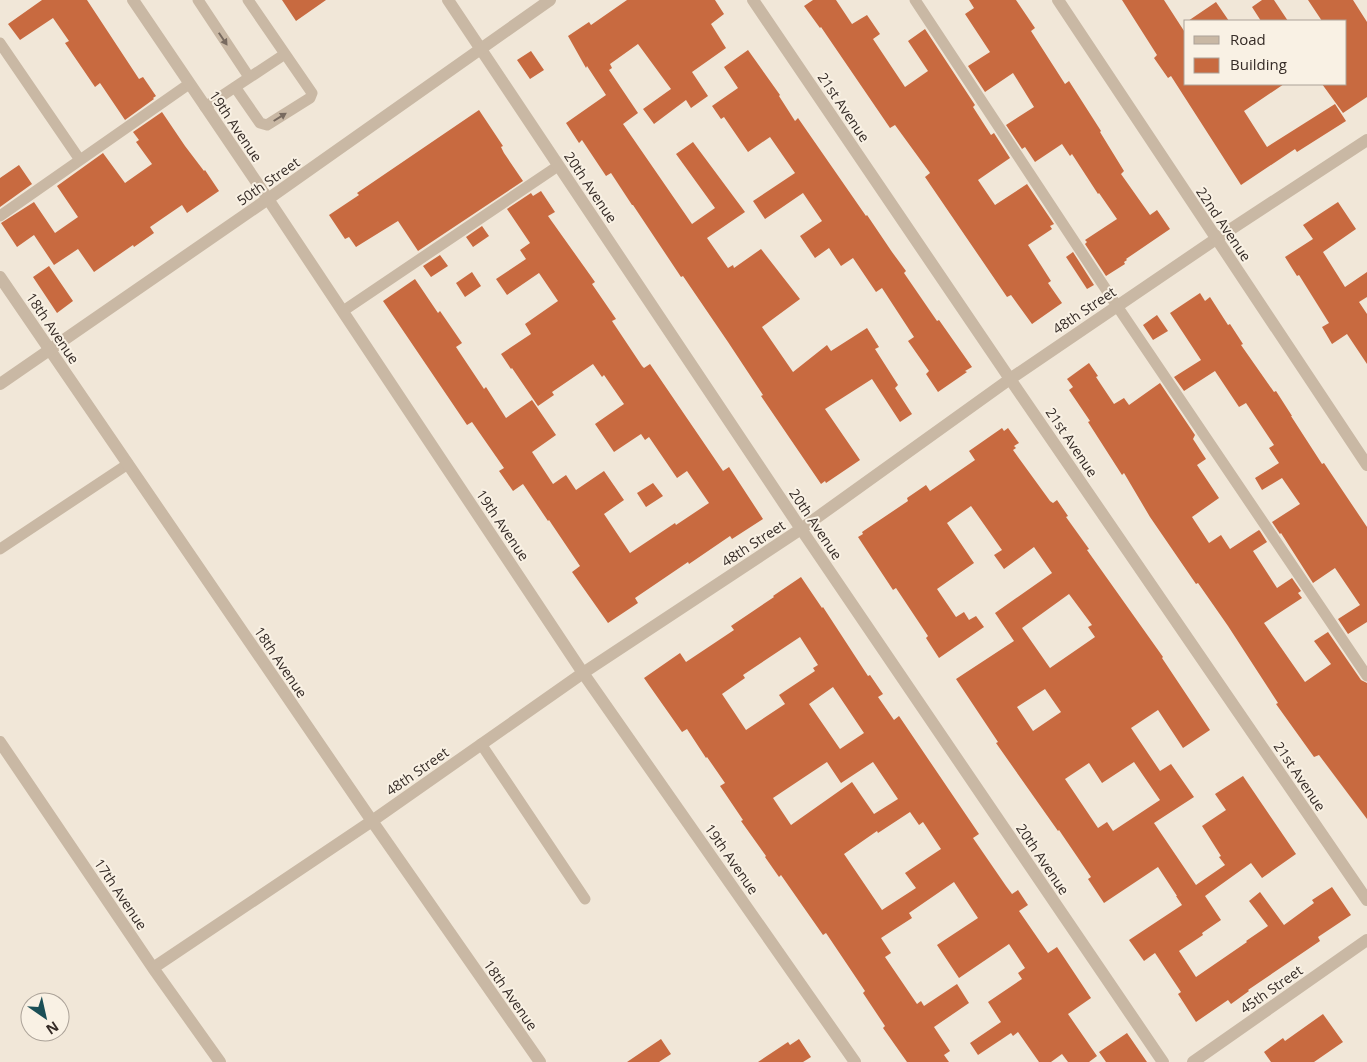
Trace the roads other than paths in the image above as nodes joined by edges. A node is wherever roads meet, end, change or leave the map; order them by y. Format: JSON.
{"nodes":[{"id":1,"x":133,"y":0,"type":"edge"},
{"id":2,"x":198,"y":0,"type":"edge"},
{"id":3,"x":248,"y":0,"type":"edge"},
{"id":4,"x":448,"y":0,"type":"edge"},
{"id":5,"x":550,"y":0,"type":"edge"},
{"id":6,"x":753,"y":0,"type":"edge"},
{"id":7,"x":915,"y":0,"type":"edge"},
{"id":8,"x":1058,"y":0,"type":"edge"},
{"id":9,"x":0,"y":43,"type":"edge"},
{"id":10,"x":481,"y":49,"type":"junction"},
{"id":11,"x":285,"y":54,"type":"junction"},
{"id":12,"x":249,"y":78,"type":"junction"},
{"id":13,"x":189,"y":84,"type":"junction"},
{"id":14,"x":235,"y":87,"type":"junction"},
{"id":15,"x":205,"y":107,"type":"junction"},
{"id":16,"x":1367,"y":140,"type":"edge"},
{"id":17,"x":80,"y":160,"type":"junction"},
{"id":18,"x":558,"y":166,"type":"junction"},
{"id":19,"x":268,"y":199,"type":"junction"},
{"id":20,"x":0,"y":216,"type":"edge"},
{"id":21,"x":1216,"y":239,"type":"junction"},
{"id":22,"x":0,"y":277,"type":"edge"},
{"id":23,"x":1117,"y":306,"type":"junction"},
{"id":24,"x":343,"y":311,"type":"junction"},
{"id":25,"x":50,"y":350,"type":"junction"},
{"id":26,"x":1010,"y":379,"type":"junction"},
{"id":27,"x":0,"y":384,"type":"edge"},
{"id":28,"x":128,"y":464,"type":"junction"},
{"id":29,"x":1367,"y":465,"type":"edge"},
{"id":30,"x":801,"y":529,"type":"junction"},
{"id":31,"x":0,"y":549,"type":"edge"},
{"id":32,"x":583,"y":672,"type":"junction"},
{"id":33,"x":1367,"y":676,"type":"edge"},
{"id":34,"x":0,"y":742,"type":"edge"},
{"id":35,"x":481,"y":744,"type":"junction"},
{"id":36,"x":372,"y":821,"type":"junction"},
{"id":37,"x":585,"y":899,"type":"dead end"},
{"id":38,"x":1367,"y":900,"type":"edge"},
{"id":39,"x":1367,"y":940,"type":"edge"},
{"id":40,"x":153,"y":968,"type":"junction"},
{"id":41,"x":220,"y":1062,"type":"edge"},
{"id":42,"x":540,"y":1062,"type":"edge"},
{"id":43,"x":855,"y":1062,"type":"edge"},
{"id":44,"x":1163,"y":1062,"type":"edge"},
{"id":45,"x":1193,"y":1062,"type":"edge"}],
"edges":[{"from":1,"to":13,"type":"street","name":"19th Avenue"},
{"from":2,"to":12,"type":"lane","one_way":true},
{"from":3,"to":11,"type":"lane"},
{"from":4,"to":10,"type":"street","name":"20th Avenue"},
{"from":5,"to":10,"type":"street","name":"50th Street"},
{"from":6,"to":26,"type":"street","name":"21st Avenue"},
{"from":7,"to":23,"type":"lane"},
{"from":8,"to":21,"type":"street","name":"22nd Avenue"},
{"from":9,"to":17,"type":"lane"},
{"from":10,"to":18,"type":"street","name":"20th Avenue"},
{"from":10,"to":19,"type":"street","name":"50th Street"},
{"from":11,"to":12,"type":"lane"},
{"from":14,"to":11,"type":"lane","one_way":true},
{"from":12,"to":14,"type":"lane"},
{"from":13,"to":15,"type":"street","name":"19th Avenue"},
{"from":13,"to":17,"type":"lane"},
{"from":14,"to":15,"type":"lane"},
{"from":15,"to":19,"type":"street","name":"19th Avenue"},
{"from":16,"to":21,"type":"street","name":"48th Street"},
{"from":17,"to":20,"type":"lane"},
{"from":18,"to":24,"type":"lane"},
{"from":18,"to":30,"type":"street","name":"20th Avenue"},
{"from":19,"to":24,"type":"street","name":"19th Avenue"},
{"from":19,"to":25,"type":"street","name":"50th Street"},
{"from":21,"to":23,"type":"street","name":"48th Street"},
{"from":21,"to":29,"type":"street","name":"22nd Avenue"},
{"from":22,"to":25,"type":"street","name":"18th Avenue"},
{"from":23,"to":26,"type":"street","name":"48th Street"},
{"from":23,"to":33,"type":"lane"},
{"from":24,"to":32,"type":"street","name":"19th Avenue"},
{"from":25,"to":27,"type":"street","name":"50th Street"},
{"from":25,"to":28,"type":"street","name":"18th Avenue"},
{"from":26,"to":30,"type":"street","name":"48th Street"},
{"from":26,"to":38,"type":"street","name":"21st Avenue"},
{"from":28,"to":31,"type":"lane"},
{"from":28,"to":36,"type":"street","name":"18th Avenue"},
{"from":30,"to":32,"type":"street","name":"48th Street"},
{"from":30,"to":44,"type":"street","name":"20th Avenue"},
{"from":32,"to":35,"type":"street","name":"48th Street"},
{"from":32,"to":43,"type":"street","name":"19th Avenue"},
{"from":34,"to":40,"type":"street","name":"17th Avenue"},
{"from":35,"to":36,"type":"street","name":"48th Street"},
{"from":35,"to":37,"type":"lane"},
{"from":36,"to":40,"type":"street","name":"48th Street"},
{"from":36,"to":42,"type":"street","name":"18th Avenue"},
{"from":39,"to":45,"type":"street","name":"45th Street"},
{"from":40,"to":41,"type":"street","name":"17th Avenue"}]}
